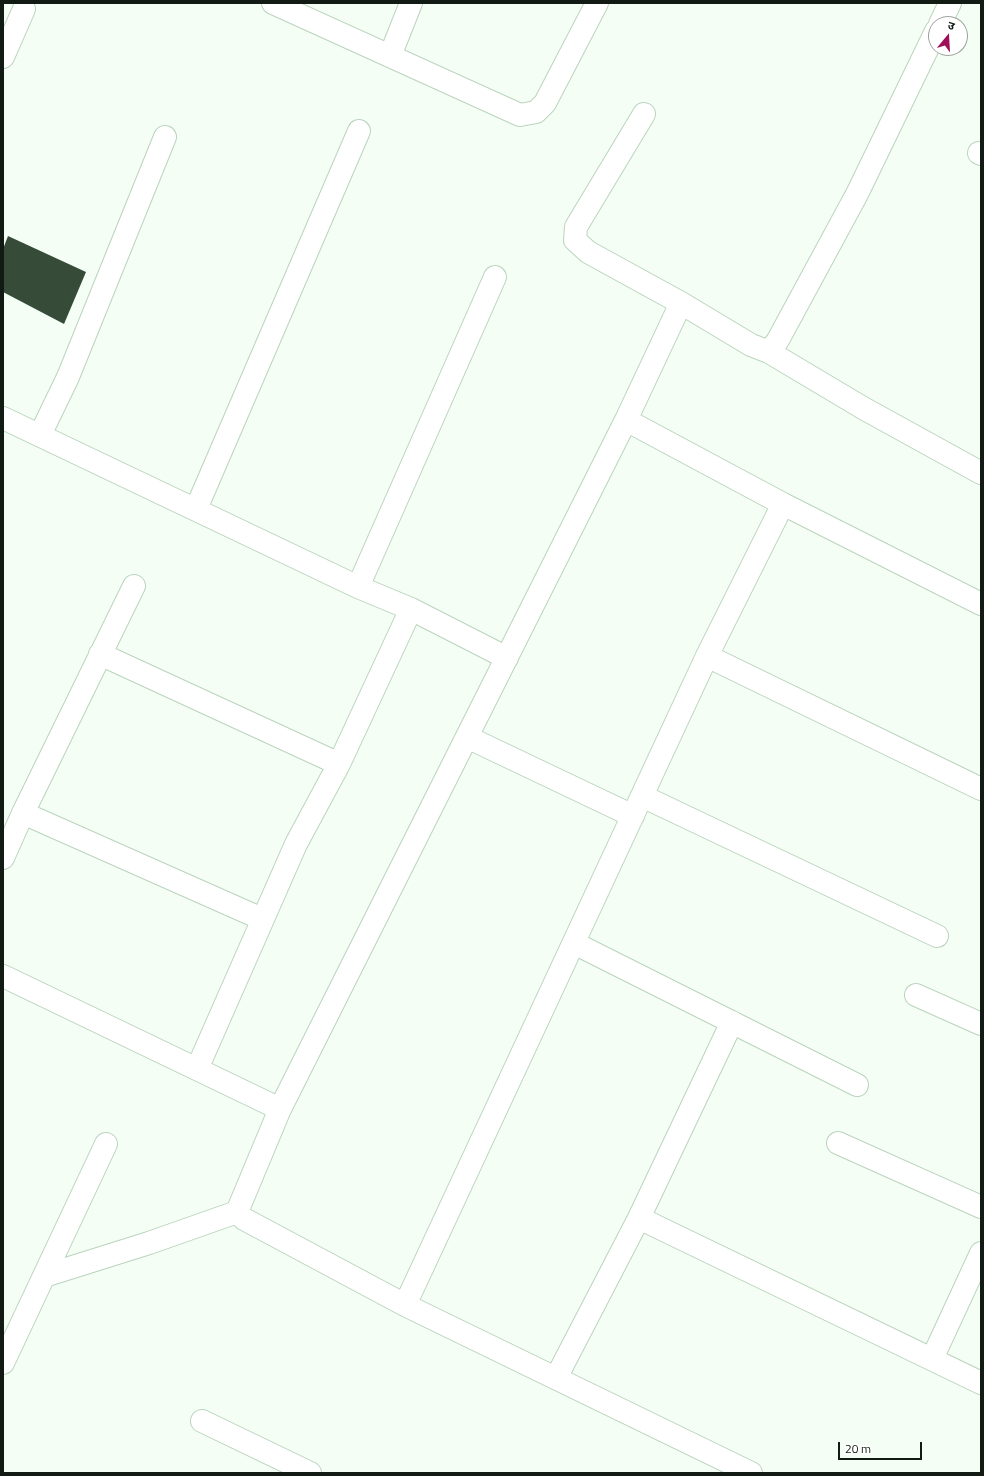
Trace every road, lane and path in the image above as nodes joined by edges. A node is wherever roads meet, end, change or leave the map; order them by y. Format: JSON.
{"nodes":[{"id":1,"x":273,"y":3,"type":"edge"},
{"id":2,"x":411,"y":3,"type":"edge"},
{"id":3,"x":597,"y":3,"type":"edge"},
{"id":4,"x":950,"y":3,"type":"edge"},
{"id":5,"x":24,"y":10,"type":"dead end"},
{"id":6,"x":944,"y":16,"type":"edge"},
{"id":7,"x":928,"y":48,"type":"edge"},
{"id":8,"x":390,"y":56,"type":"junction"},
{"id":9,"x":3,"y":58,"type":"edge"},
{"id":10,"x":644,"y":114,"type":"dead end"},
{"id":11,"x":359,"y":131,"type":"dead end"},
{"id":12,"x":165,"y":137,"type":"dead end"},
{"id":13,"x":495,"y":277,"type":"dead end"},
{"id":14,"x":681,"y":303,"type":"junction"},
{"id":15,"x":769,"y":352,"type":"junction"},
{"id":16,"x":3,"y":418,"type":"edge"},
{"id":17,"x":626,"y":420,"type":"junction"},
{"id":18,"x":40,"y":435,"type":"junction"},
{"id":19,"x":981,"y":473,"type":"edge"},
{"id":20,"x":783,"y":504,"type":"junction"},
{"id":21,"x":196,"y":509,"type":"junction"},
{"id":22,"x":134,"y":586,"type":"dead end"},
{"id":23,"x":358,"y":587,"type":"junction"},
{"id":24,"x":981,"y":604,"type":"edge"},
{"id":25,"x":411,"y":609,"type":"junction"},
{"id":26,"x":100,"y":654,"type":"junction"},
{"id":27,"x":707,"y":656,"type":"junction"},
{"id":28,"x":507,"y":658,"type":"junction"},
{"id":29,"x":467,"y":737,"type":"junction"},
{"id":30,"x":339,"y":764,"type":"junction"},
{"id":31,"x":981,"y":789,"type":"edge"},
{"id":32,"x":642,"y":796,"type":"junction"},
{"id":33,"x":23,"y":812,"type":"junction"},
{"id":34,"x":633,"y":816,"type":"junction"},
{"id":35,"x":3,"y":858,"type":"edge"},
{"id":36,"x":262,"y":919,"type":"junction"},
{"id":37,"x":937,"y":936,"type":"dead end"},
{"id":38,"x":574,"y":943,"type":"junction"},
{"id":39,"x":3,"y":976,"type":"edge"},
{"id":40,"x":916,"y":995,"type":"dead end"},
{"id":41,"x":732,"y":1022,"type":"junction"},
{"id":42,"x":981,"y":1024,"type":"edge"},
{"id":43,"x":198,"y":1069,"type":"junction"},
{"id":44,"x":857,"y":1085,"type":"dead end"},
{"id":45,"x":280,"y":1109,"type":"junction"},
{"id":46,"x":838,"y":1143,"type":"dead end"},
{"id":47,"x":106,"y":1144,"type":"dead end"},
{"id":48,"x":981,"y":1207,"type":"edge"},
{"id":49,"x":237,"y":1212,"type":"junction"},
{"id":50,"x":639,"y":1218,"type":"junction"},
{"id":51,"x":981,"y":1253,"type":"edge"},
{"id":52,"x":44,"y":1276,"type":"junction"},
{"id":53,"x":405,"y":1304,"type":"junction"},
{"id":54,"x":932,"y":1359,"type":"junction"},
{"id":55,"x":3,"y":1363,"type":"edge"},
{"id":56,"x":556,"y":1378,"type":"junction"},
{"id":57,"x":981,"y":1383,"type":"edge"},
{"id":58,"x":202,"y":1421,"type":"dead end"},
{"id":59,"x":310,"y":1473,"type":"edge"},
{"id":60,"x":751,"y":1473,"type":"edge"}],
"edges":[{"from":1,"to":8,"type":"street"},
{"from":2,"to":8,"type":"street"},
{"from":3,"to":8,"type":"street"},
{"from":4,"to":6,"type":"street"},
{"from":5,"to":9,"type":"street"},
{"from":7,"to":15,"type":"street"},
{"from":10,"to":14,"type":"street"},
{"from":11,"to":21,"type":"street"},
{"from":12,"to":18,"type":"street"},
{"from":13,"to":23,"type":"street"},
{"from":14,"to":15,"type":"street"},
{"from":14,"to":17,"type":"street"},
{"from":15,"to":19,"type":"street"},
{"from":16,"to":18,"type":"street"},
{"from":17,"to":20,"type":"street"},
{"from":17,"to":28,"type":"street"},
{"from":18,"to":21,"type":"street"},
{"from":20,"to":24,"type":"street"},
{"from":20,"to":27,"type":"street"},
{"from":21,"to":23,"type":"street"},
{"from":22,"to":26,"type":"street"},
{"from":23,"to":25,"type":"street"},
{"from":25,"to":28,"type":"street"},
{"from":25,"to":30,"type":"street"},
{"from":26,"to":30,"type":"street"},
{"from":26,"to":33,"type":"street"},
{"from":27,"to":31,"type":"street"},
{"from":27,"to":32,"type":"street"},
{"from":28,"to":29,"type":"street"},
{"from":29,"to":34,"type":"street"},
{"from":29,"to":45,"type":"street"},
{"from":30,"to":36,"type":"street"},
{"from":32,"to":34,"type":"street"},
{"from":32,"to":37,"type":"street"},
{"from":33,"to":35,"type":"street"},
{"from":33,"to":36,"type":"street"},
{"from":34,"to":38,"type":"street"},
{"from":36,"to":43,"type":"street"},
{"from":38,"to":41,"type":"street"},
{"from":38,"to":53,"type":"street"},
{"from":39,"to":43,"type":"street"},
{"from":40,"to":42,"type":"street"},
{"from":41,"to":44,"type":"street"},
{"from":41,"to":50,"type":"street"},
{"from":43,"to":45,"type":"street"},
{"from":45,"to":49,"type":"street"},
{"from":46,"to":48,"type":"street"},
{"from":47,"to":52,"type":"street"},
{"from":49,"to":52,"type":"street"},
{"from":49,"to":53,"type":"street"},
{"from":50,"to":54,"type":"street"},
{"from":50,"to":56,"type":"street"},
{"from":51,"to":54,"type":"street"},
{"from":52,"to":55,"type":"street"},
{"from":53,"to":56,"type":"street"},
{"from":54,"to":57,"type":"street"},
{"from":56,"to":60,"type":"street"},
{"from":58,"to":59,"type":"street"}]}
